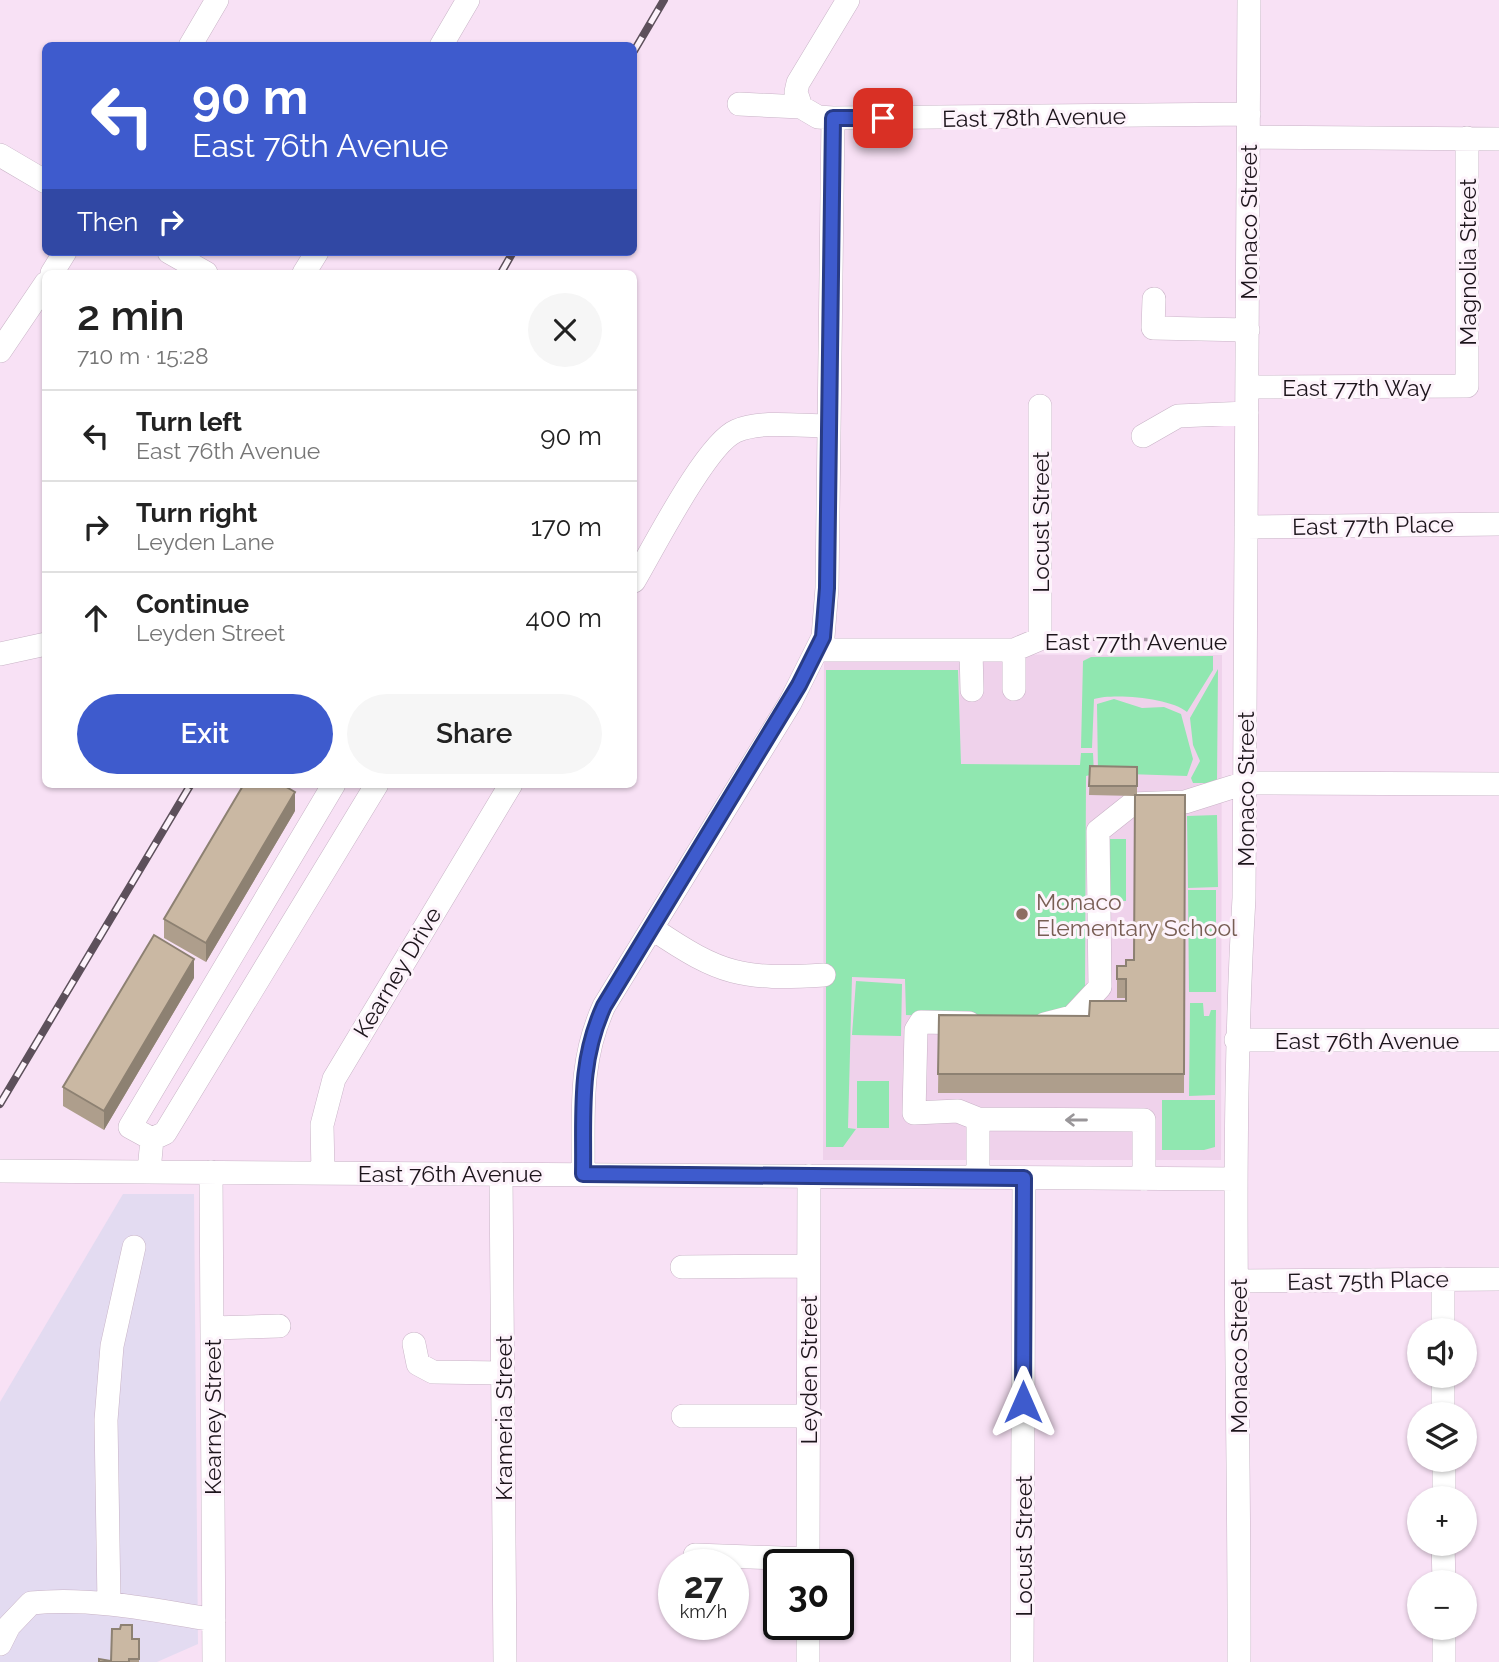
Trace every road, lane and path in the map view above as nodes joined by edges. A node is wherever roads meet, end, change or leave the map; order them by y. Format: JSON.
{"nodes":[{"id":1,"x":217,"y":0,"type":"edge"},
{"id":2,"x":468,"y":0,"type":"edge"},
{"id":3,"x":848,"y":0,"type":"edge"},
{"id":4,"x":1249,"y":0,"type":"edge"},
{"id":5,"x":192,"y":42,"type":"edge"},
{"id":6,"x":443,"y":42,"type":"edge"},
{"id":7,"x":739,"y":104,"type":"dead end"},
{"id":8,"x":801,"y":107,"type":"junction"},
{"id":9,"x":833,"y":118,"type":"junction"},
{"id":10,"x":1249,"y":125,"type":"junction"},
{"id":11,"x":1467,"y":138,"type":"junction"},
{"id":12,"x":1499,"y":139,"type":"edge"},
{"id":13,"x":0,"y":155,"type":"edge"},
{"id":14,"x":42,"y":180,"type":"edge"},
{"id":15,"x":176,"y":256,"type":"edge"},
{"id":16,"x":201,"y":270,"type":"edge"},
{"id":17,"x":42,"y":289,"type":"edge"},
{"id":18,"x":1154,"y":299,"type":"dead end"},
{"id":19,"x":1248,"y":330,"type":"junction"},
{"id":20,"x":0,"y":351,"type":"edge"},
{"id":21,"x":1467,"y":386,"type":"joint"},
{"id":22,"x":1247,"y":387,"type":"junction"},
{"id":23,"x":1040,"y":406,"type":"dead end"},
{"id":24,"x":1247,"y":413,"type":"junction"},
{"id":25,"x":827,"y":426,"type":"junction"},
{"id":26,"x":1143,"y":436,"type":"dead end"},
{"id":27,"x":1499,"y":524,"type":"edge"},
{"id":28,"x":1246,"y":527,"type":"junction"},
{"id":29,"x":637,"y":575,"type":"edge"},
{"id":30,"x":1040,"y":639,"type":"junction"},
{"id":31,"x":1245,"y":640,"type":"junction"},
{"id":32,"x":42,"y":645,"type":"edge"},
{"id":33,"x":818,"y":650,"type":"junction"},
{"id":34,"x":971,"y":650,"type":"junction"},
{"id":35,"x":1014,"y":650,"type":"junction"},
{"id":36,"x":0,"y":654,"type":"edge"},
{"id":37,"x":1014,"y":689,"type":"dead end"},
{"id":38,"x":972,"y":690,"type":"dead end"},
{"id":39,"x":1245,"y":783,"type":"junction"},
{"id":40,"x":1499,"y":784,"type":"edge"},
{"id":41,"x":332,"y":788,"type":"edge"},
{"id":42,"x":375,"y":788,"type":"edge"},
{"id":43,"x":509,"y":788,"type":"edge"},
{"id":44,"x":653,"y":929,"type":"junction"},
{"id":45,"x":824,"y":975,"type":"dead end"},
{"id":46,"x":996,"y":1023,"type":"edge"},
{"id":47,"x":1021,"y":1024,"type":"edge"},
{"id":48,"x":1236,"y":1040,"type":"junction"},
{"id":49,"x":1499,"y":1040,"type":"edge"},
{"id":50,"x":978,"y":1119,"type":"junction"},
{"id":51,"x":152,"y":1139,"type":"junction"},
{"id":52,"x":0,"y":1171,"type":"edge"},
{"id":53,"x":149,"y":1171,"type":"junction"},
{"id":54,"x":211,"y":1172,"type":"junction"},
{"id":55,"x":323,"y":1172,"type":"junction"},
{"id":56,"x":501,"y":1174,"type":"junction"},
{"id":57,"x":583,"y":1174,"type":"junction"},
{"id":58,"x":809,"y":1176,"type":"junction"},
{"id":59,"x":978,"y":1177,"type":"junction"},
{"id":60,"x":1024,"y":1178,"type":"junction"},
{"id":61,"x":1144,"y":1179,"type":"junction"},
{"id":62,"x":1236,"y":1179,"type":"junction"},
{"id":63,"x":134,"y":1247,"type":"dead end"},
{"id":64,"x":808,"y":1266,"type":"junction"},
{"id":65,"x":682,"y":1267,"type":"dead end"},
{"id":66,"x":1443,"y":1279,"type":"junction"},
{"id":67,"x":1499,"y":1279,"type":"edge"},
{"id":68,"x":1237,"y":1281,"type":"junction"},
{"id":69,"x":1443,"y":1318,"type":"edge"},
{"id":70,"x":279,"y":1326,"type":"dead end"},
{"id":71,"x":212,"y":1328,"type":"junction"},
{"id":72,"x":414,"y":1344,"type":"dead end"},
{"id":73,"x":503,"y":1373,"type":"junction"},
{"id":74,"x":683,"y":1416,"type":"dead end"},
{"id":75,"x":808,"y":1416,"type":"junction"},
{"id":76,"x":808,"y":1549,"type":"edge"},
{"id":77,"x":108,"y":1603,"type":"junction"},
{"id":78,"x":214,"y":1620,"type":"junction"},
{"id":79,"x":808,"y":1640,"type":"edge"},
{"id":80,"x":1444,"y":1640,"type":"edge"},
{"id":81,"x":0,"y":1644,"type":"edge"},
{"id":82,"x":214,"y":1662,"type":"edge"},
{"id":83,"x":505,"y":1662,"type":"edge"},
{"id":84,"x":808,"y":1662,"type":"edge"},
{"id":85,"x":1022,"y":1662,"type":"edge"},
{"id":86,"x":1239,"y":1662,"type":"edge"},
{"id":87,"x":1444,"y":1662,"type":"edge"}],
"edges":[{"from":1,"to":5,"type":"street"},
{"from":2,"to":6,"type":"street"},
{"from":3,"to":8,"type":"street"},
{"from":4,"to":10,"type":"street","name":"Monaco Street"},
{"from":7,"to":8,"type":"street","name":"East 78th Avenue"},
{"from":8,"to":9,"type":"street","name":"East 78th Avenue"},
{"from":9,"to":10,"type":"street","name":"East 78th Avenue"},
{"from":9,"to":25,"type":"street"},
{"from":10,"to":11,"type":"street","name":"East 78th Avenue"},
{"from":10,"to":19,"type":"street","name":"Monaco Street"},
{"from":11,"to":12,"type":"street","name":"East 78th Avenue"},
{"from":11,"to":21,"type":"street","name":"Magnolia Street"},
{"from":13,"to":14,"type":"street"},
{"from":15,"to":16,"type":"street"},
{"from":17,"to":20,"type":"street"},
{"from":18,"to":19,"type":"street"},
{"from":19,"to":22,"type":"street","name":"Monaco Street"},
{"from":21,"to":22,"type":"street","name":"East 77th Way"},
{"from":22,"to":24,"type":"street","name":"Monaco Street"},
{"from":23,"to":30,"type":"street","name":"Locust Street"},
{"from":24,"to":26,"type":"street"},
{"from":24,"to":28,"type":"street","name":"Monaco Street"},
{"from":25,"to":29,"type":"street"},
{"from":25,"to":33,"type":"street"},
{"from":27,"to":28,"type":"street","name":"East 77th Place"},
{"from":28,"to":31,"type":"street","name":"Monaco Street"},
{"from":30,"to":31,"type":"path","name":"East 77th Avenue"},
{"from":30,"to":35,"type":"street","name":"East 77th Avenue"},
{"from":31,"to":39,"type":"street","name":"Monaco Street"},
{"from":32,"to":36,"type":"street"},
{"from":33,"to":34,"type":"street","name":"East 77th Avenue"},
{"from":33,"to":44,"type":"street"},
{"from":34,"to":35,"type":"street","name":"East 77th Avenue"},
{"from":34,"to":38,"type":"street"},
{"from":35,"to":37,"type":"street"},
{"from":39,"to":40,"type":"street"},
{"from":39,"to":47,"type":"street"},
{"from":39,"to":48,"type":"street","name":"Monaco Street"},
{"from":41,"to":51,"type":"street"},
{"from":42,"to":51,"type":"street"},
{"from":43,"to":55,"type":"street","name":"Kearney Drive"},
{"from":44,"to":45,"type":"street"},
{"from":44,"to":57,"type":"street"},
{"from":46,"to":50,"type":"street"},
{"from":48,"to":49,"type":"street","name":"East 76th Avenue"},
{"from":48,"to":62,"type":"street","name":"Monaco Street"},
{"from":50,"to":59,"type":"street"},
{"from":61,"to":50,"type":"street","one_way":true},
{"from":51,"to":53,"type":"street"},
{"from":52,"to":53,"type":"street","name":"East 76th Avenue"},
{"from":53,"to":54,"type":"street","name":"East 76th Avenue"},
{"from":54,"to":55,"type":"street","name":"East 76th Avenue"},
{"from":54,"to":71,"type":"street","name":"Kearney Street"},
{"from":55,"to":56,"type":"street","name":"East 76th Avenue"},
{"from":56,"to":57,"type":"street","name":"East 76th Avenue"},
{"from":56,"to":73,"type":"street","name":"Krameria Street"},
{"from":57,"to":58,"type":"street","name":"East 76th Avenue"},
{"from":58,"to":59,"type":"street","name":"East 76th Avenue"},
{"from":58,"to":64,"type":"street","name":"Leyden Street"},
{"from":59,"to":60,"type":"street","name":"East 76th Avenue"},
{"from":60,"to":61,"type":"street","name":"East 76th Avenue"},
{"from":60,"to":85,"type":"street","name":"Locust Street"},
{"from":61,"to":62,"type":"street","name":"East 76th Avenue"},
{"from":62,"to":68,"type":"street","name":"Monaco Street"},
{"from":63,"to":77,"type":"street"},
{"from":64,"to":65,"type":"street"},
{"from":64,"to":75,"type":"street","name":"Leyden Street"},
{"from":66,"to":67,"type":"street","name":"East 75th Place"},
{"from":66,"to":68,"type":"street","name":"East 75th Place"},
{"from":66,"to":69,"type":"street"},
{"from":68,"to":86,"type":"street","name":"Monaco Street"},
{"from":70,"to":71,"type":"street"},
{"from":71,"to":78,"type":"street","name":"Kearney Street"},
{"from":72,"to":73,"type":"street"},
{"from":73,"to":83,"type":"street","name":"Krameria Street"},
{"from":74,"to":75,"type":"street"},
{"from":75,"to":76,"type":"street","name":"Leyden Street"},
{"from":77,"to":78,"type":"street"},
{"from":77,"to":81,"type":"street"},
{"from":78,"to":82,"type":"street","name":"Kearney Street"},
{"from":79,"to":84,"type":"street"},
{"from":80,"to":87,"type":"street"}]}
